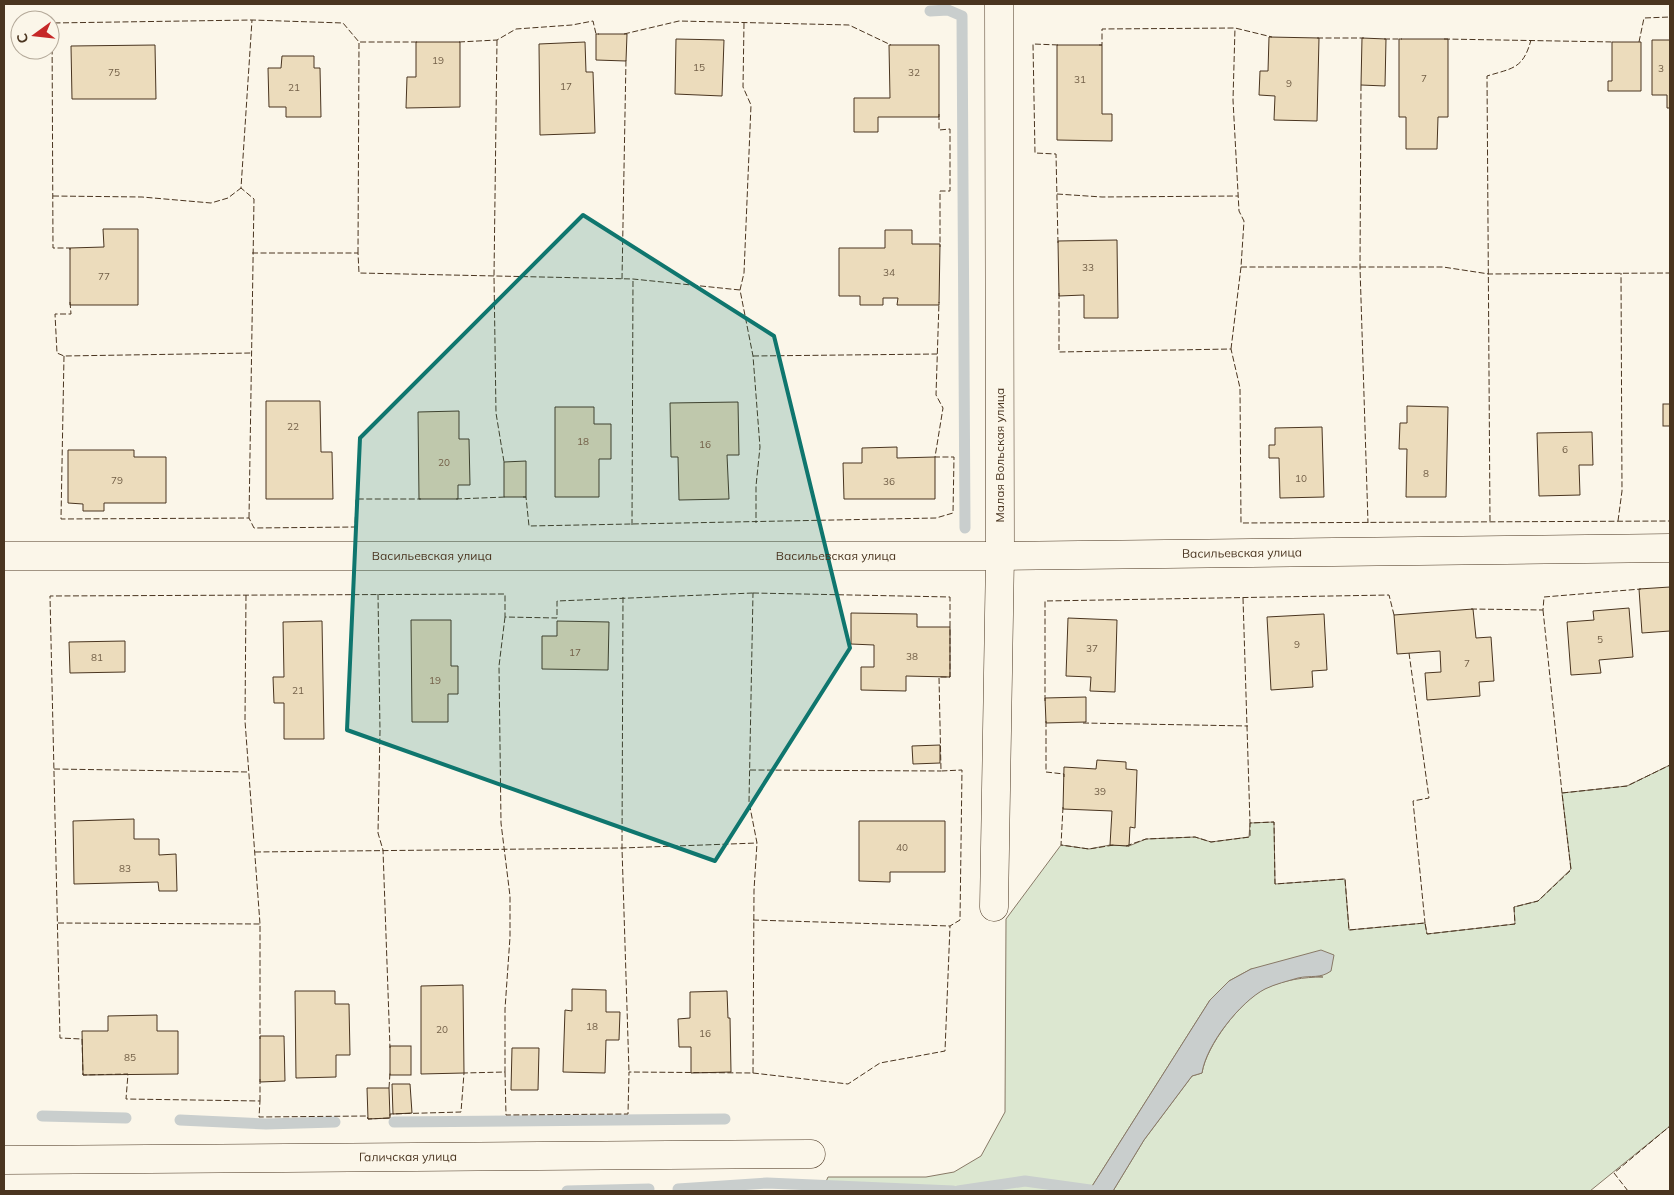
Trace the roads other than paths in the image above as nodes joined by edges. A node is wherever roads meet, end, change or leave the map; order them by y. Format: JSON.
{"nodes":[{"id":1,"x":999,"y":4,"type":"edge"},
{"id":2,"x":1670,"y":548,"type":"edge"},
{"id":3,"x":4,"y":556,"type":"edge"},
{"id":4,"x":1000,"y":556,"type":"junction"},
{"id":5,"x":994,"y":907,"type":"dead end"},
{"id":6,"x":811,"y":1154,"type":"dead end"},
{"id":7,"x":4,"y":1160,"type":"edge"}],
"edges":[{"from":1,"to":4,"type":"street","name":"Малая Вольская улица"},
{"from":2,"to":4,"type":"street","name":"Васильевская улица"},
{"from":3,"to":4,"type":"street","name":"Васильевская улица"},
{"from":4,"to":5,"type":"street","name":"Малая Вольская улица"},
{"from":6,"to":7,"type":"street","name":"Галичская улица"}]}
